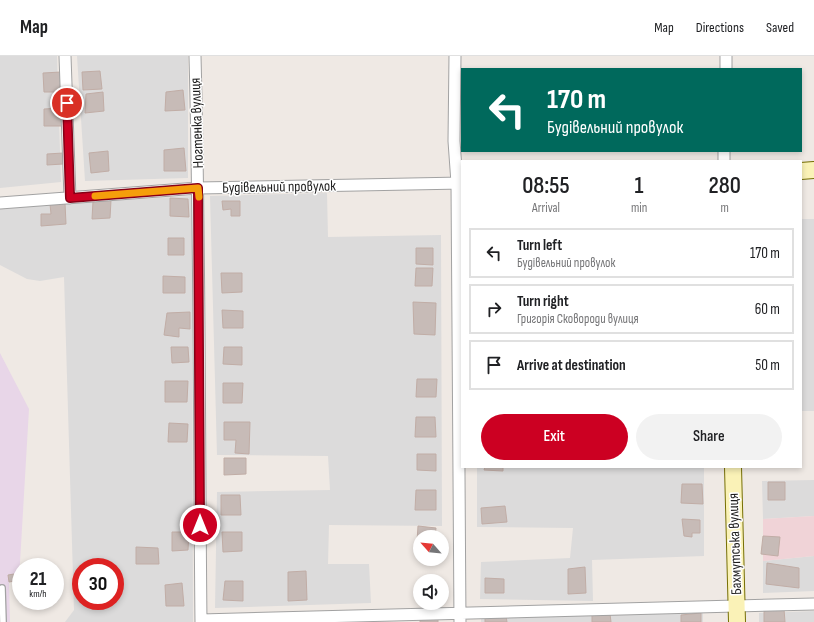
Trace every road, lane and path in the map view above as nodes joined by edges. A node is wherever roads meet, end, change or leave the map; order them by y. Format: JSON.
{"nodes":[{"id":1,"x":65,"y":56,"type":"edge"},
{"id":2,"x":195,"y":56,"type":"edge"},
{"id":3,"x":455,"y":56,"type":"edge"},
{"id":4,"x":726,"y":56,"type":"edge"},
{"id":5,"x":726,"y":68,"type":"edge"},
{"id":6,"x":814,"y":170,"type":"edge"},
{"id":7,"x":802,"y":171,"type":"edge"},
{"id":8,"x":460,"y":183,"type":"edge"},
{"id":9,"x":198,"y":188,"type":"junction"},
{"id":10,"x":70,"y":198,"type":"junction"},
{"id":11,"x":0,"y":203,"type":"edge"},
{"id":12,"x":733,"y":468,"type":"edge"},
{"id":13,"x":2,"y":588,"type":"dead end"},
{"id":14,"x":814,"y":604,"type":"edge"},
{"id":15,"x":737,"y":606,"type":"junction"},
{"id":16,"x":460,"y":618,"type":"edge"},
{"id":17,"x":201,"y":621,"type":"edge"},
{"id":18,"x":3,"y":622,"type":"edge"},
{"id":19,"x":737,"y":622,"type":"edge"}],
"edges":[{"from":1,"to":10,"type":"street"},
{"from":2,"to":9,"type":"street","name":"Ногтенка вулиця"},
{"from":3,"to":8,"type":"street"},
{"from":4,"to":5,"type":"street"},
{"from":6,"to":7,"type":"street"},
{"from":8,"to":9,"type":"street","name":"Будівельний провулок"},
{"from":8,"to":16,"type":"street"},
{"from":9,"to":10,"type":"street","name":"Будівельний провулок"},
{"from":9,"to":17,"type":"street","name":"Ногтенка вулиця"},
{"from":10,"to":11,"type":"street","name":"Будівельний провулок"},
{"from":12,"to":15,"type":"street","name":"Бахмутська вулиця"},
{"from":13,"to":18,"type":"lane"},
{"from":14,"to":15,"type":"street"},
{"from":15,"to":16,"type":"street"},
{"from":15,"to":19,"type":"street","name":"Бахмутська вулиця"},
{"from":16,"to":17,"type":"street"}]}
